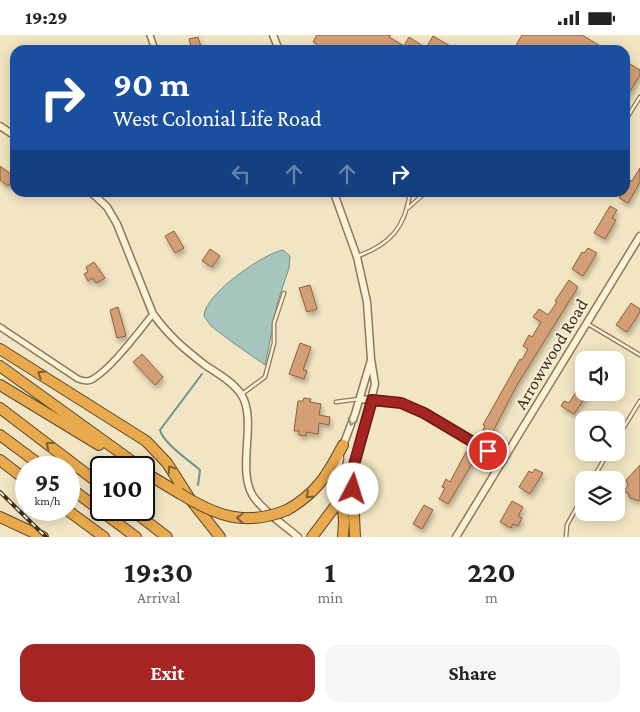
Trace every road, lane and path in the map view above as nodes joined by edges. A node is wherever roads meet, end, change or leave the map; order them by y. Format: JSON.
{"nodes":[{"id":1,"x":640,"y":97,"type":"edge"},
{"id":2,"x":630,"y":113,"type":"edge"},
{"id":3,"x":96,"y":197,"type":"edge"},
{"id":4,"x":335,"y":197,"type":"edge"},
{"id":5,"x":409,"y":197,"type":"edge"},
{"id":6,"x":418,"y":197,"type":"edge"},
{"id":7,"x":407,"y":209,"type":"junction"},
{"id":8,"x":640,"y":236,"type":"edge"},
{"id":9,"x":357,"y":257,"type":"junction"},
{"id":10,"x":284,"y":293,"type":"dead end"},
{"id":11,"x":153,"y":314,"type":"junction"},
{"id":12,"x":587,"y":324,"type":"junction"},
{"id":13,"x":0,"y":327,"type":"edge"},
{"id":14,"x":0,"y":349,"type":"edge"},
{"id":15,"x":640,"y":355,"type":"edge"},
{"id":16,"x":371,"y":359,"type":"junction"},
{"id":17,"x":0,"y":366,"type":"edge"},
{"id":18,"x":0,"y":385,"type":"edge"},
{"id":19,"x":241,"y":395,"type":"junction"},
{"id":20,"x":360,"y":399,"type":"junction"},
{"id":21,"x":372,"y":400,"type":"junction"},
{"id":22,"x":640,"y":401,"type":"edge"},
{"id":23,"x":336,"y":402,"type":"dead end"},
{"id":24,"x":0,"y":408,"type":"edge"},
{"id":25,"x":625,"y":425,"type":"edge"},
{"id":26,"x":0,"y":435,"type":"edge"},
{"id":27,"x":343,"y":445,"type":"junction"},
{"id":28,"x":28,"y":456,"type":"edge"},
{"id":29,"x":119,"y":456,"type":"edge"},
{"id":30,"x":123,"y":456,"type":"edge"},
{"id":31,"x":0,"y":460,"type":"edge"},
{"id":32,"x":503,"y":461,"type":"junction"},
{"id":33,"x":354,"y":465,"type":"junction"},
{"id":34,"x":15,"y":472,"type":"edge"},
{"id":35,"x":90,"y":477,"type":"edge"},
{"id":36,"x":155,"y":478,"type":"edge"},
{"id":37,"x":80,"y":495,"type":"edge"},
{"id":38,"x":342,"y":497,"type":"junction"},
{"id":39,"x":575,"y":510,"type":"edge"},
{"id":40,"x":0,"y":517,"type":"edge"},
{"id":41,"x":80,"y":519,"type":"edge"},
{"id":42,"x":146,"y":521,"type":"edge"},
{"id":43,"x":314,"y":535,"type":"edge"},
{"id":44,"x":355,"y":536,"type":"edge"},
{"id":45,"x":43,"y":537,"type":"edge"},
{"id":46,"x":104,"y":537,"type":"edge"},
{"id":47,"x":136,"y":537,"type":"edge"},
{"id":48,"x":167,"y":537,"type":"edge"},
{"id":49,"x":220,"y":537,"type":"edge"},
{"id":50,"x":298,"y":537,"type":"edge"},
{"id":51,"x":343,"y":537,"type":"edge"},
{"id":52,"x":456,"y":537,"type":"edge"},
{"id":53,"x":566,"y":537,"type":"edge"}],
"edges":[{"from":1,"to":2,"type":"lane"},
{"from":3,"to":11,"type":"street"},
{"from":4,"to":9,"type":"street"},
{"from":5,"to":7,"type":"lane"},
{"from":6,"to":7,"type":"lane"},
{"from":7,"to":9,"type":"lane"},
{"from":8,"to":12,"type":"street","name":"Arrowwood Road"},
{"from":9,"to":16,"type":"street"},
{"from":10,"to":19,"type":"lane"},
{"from":11,"to":13,"type":"street"},
{"from":11,"to":19,"type":"street"},
{"from":12,"to":15,"type":"lane"},
{"from":12,"to":32,"type":"street","name":"Arrowwood Road"},
{"from":49,"to":14,"type":"highway","one_way":true},
{"from":16,"to":20,"type":"street"},
{"from":16,"to":21,"type":"street"},
{"from":17,"to":30,"type":"highway"},
{"from":18,"to":29,"type":"highway"},
{"from":19,"to":50,"type":"street"},
{"from":20,"to":21,"type":"street"},
{"from":20,"to":23,"type":"lane"},
{"from":20,"to":27,"type":"street","one_way":true},
{"from":21,"to":32,"type":"street"},
{"from":21,"to":33,"type":"street"},
{"from":22,"to":25,"type":"lane"},
{"from":35,"to":24,"type":"highway","one_way":true},
{"from":26,"to":28,"type":"highway"},
{"from":27,"to":36,"type":"highway","one_way":true,"bridge":true},
{"from":27,"to":38,"type":"street"},
{"from":31,"to":34,"type":"highway"},
{"from":32,"to":52,"type":"street","name":"Arrowwood Road"},
{"from":33,"to":38,"type":"street"},
{"from":33,"to":44,"type":"highway"},
{"from":37,"to":47,"type":"highway"},
{"from":38,"to":43,"type":"highway"},
{"from":38,"to":51,"type":"highway"},
{"from":39,"to":53,"type":"lane"},
{"from":40,"to":45,"type":"highway"},
{"from":41,"to":46,"type":"highway"},
{"from":42,"to":48,"type":"highway"}]}
